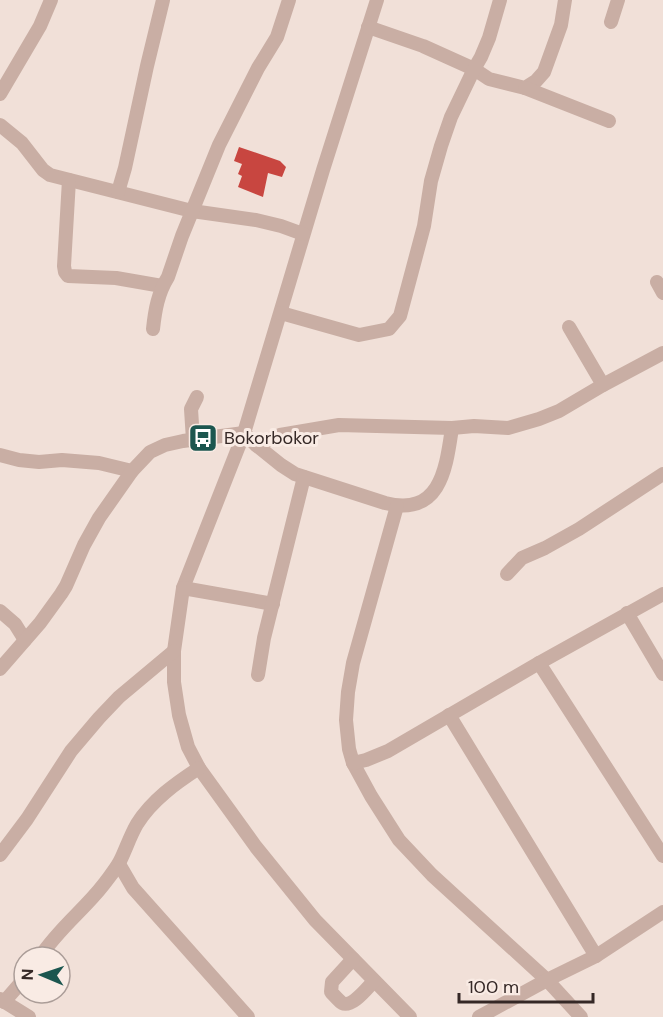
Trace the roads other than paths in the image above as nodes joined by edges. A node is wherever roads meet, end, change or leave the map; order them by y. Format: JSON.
{"nodes":[{"id":1,"x":51,"y":0,"type":"edge"},
{"id":2,"x":163,"y":0,"type":"edge"},
{"id":3,"x":289,"y":0,"type":"edge"},
{"id":4,"x":377,"y":0,"type":"edge"},
{"id":5,"x":500,"y":0,"type":"edge"},
{"id":6,"x":565,"y":0,"type":"edge"},
{"id":7,"x":618,"y":0,"type":"edge"},
{"id":8,"x":611,"y":22,"type":"dead end"},
{"id":9,"x":368,"y":27,"type":"junction"},
{"id":10,"x":474,"y":69,"type":"junction"},
{"id":11,"x":525,"y":88,"type":"junction"},
{"id":12,"x":0,"y":94,"type":"edge"},
{"id":13,"x":609,"y":121,"type":"dead end"},
{"id":14,"x":0,"y":125,"type":"edge"},
{"id":15,"x":69,"y":180,"type":"junction"},
{"id":16,"x":118,"y":192,"type":"junction"},
{"id":17,"x":192,"y":211,"type":"junction"},
{"id":18,"x":303,"y":234,"type":"junction"},
{"id":19,"x":162,"y":286,"type":"junction"},
{"id":20,"x":281,"y":313,"type":"junction"},
{"id":21,"x":569,"y":327,"type":"dead end"},
{"id":22,"x":153,"y":329,"type":"dead end"},
{"id":23,"x":663,"y":353,"type":"edge"},
{"id":24,"x":603,"y":385,"type":"junction"},
{"id":25,"x":197,"y":397,"type":"dead end"},
{"id":26,"x":452,"y":428,"type":"junction"},
{"id":27,"x":244,"y":433,"type":"junction"},
{"id":28,"x":193,"y":440,"type":"junction"},
{"id":29,"x":256,"y":445,"type":"junction"},
{"id":30,"x":0,"y":455,"type":"edge"},
{"id":31,"x":132,"y":471,"type":"junction"},
{"id":32,"x":663,"y":474,"type":"edge"},
{"id":33,"x":303,"y":477,"type":"junction"},
{"id":34,"x":397,"y":506,"type":"junction"},
{"id":35,"x":507,"y":574,"type":"dead end"},
{"id":36,"x":183,"y":588,"type":"junction"},
{"id":37,"x":663,"y":594,"type":"edge"},
{"id":38,"x":273,"y":604,"type":"junction"},
{"id":39,"x":0,"y":611,"type":"edge"},
{"id":40,"x":627,"y":613,"type":"junction"},
{"id":41,"x":25,"y":640,"type":"junction"},
{"id":42,"x":174,"y":651,"type":"junction"},
{"id":43,"x":539,"y":663,"type":"junction"},
{"id":44,"x":0,"y":669,"type":"edge"},
{"id":45,"x":663,"y":674,"type":"edge"},
{"id":46,"x":258,"y":675,"type":"dead end"},
{"id":47,"x":449,"y":715,"type":"junction"},
{"id":48,"x":353,"y":763,"type":"junction"},
{"id":49,"x":198,"y":768,"type":"junction"},
{"id":50,"x":0,"y":855,"type":"edge"},
{"id":51,"x":663,"y":856,"type":"edge"},
{"id":52,"x":119,"y":864,"type":"junction"},
{"id":53,"x":663,"y":912,"type":"edge"},
{"id":54,"x":49,"y":945,"type":"edge"},
{"id":55,"x":596,"y":956,"type":"junction"},
{"id":56,"x":353,"y":959,"type":"junction"},
{"id":57,"x":548,"y":980,"type":"junction"},
{"id":58,"x":374,"y":981,"type":"junction"},
{"id":59,"x":2,"y":1000,"type":"edge"},
{"id":60,"x":28,"y":1017,"type":"edge"},
{"id":61,"x":248,"y":1017,"type":"edge"},
{"id":62,"x":410,"y":1017,"type":"edge"},
{"id":63,"x":479,"y":1017,"type":"edge"},
{"id":64,"x":580,"y":1017,"type":"edge"}],
"edges":[{"from":1,"to":12,"type":"street"},
{"from":2,"to":16,"type":"street"},
{"from":3,"to":17,"type":"street"},
{"from":4,"to":9,"type":"street"},
{"from":5,"to":10,"type":"street"},
{"from":6,"to":11,"type":"street"},
{"from":7,"to":8,"type":"street"},
{"from":9,"to":10,"type":"street"},
{"from":9,"to":18,"type":"street"},
{"from":10,"to":11,"type":"street"},
{"from":10,"to":20,"type":"street"},
{"from":11,"to":13,"type":"street"},
{"from":14,"to":15,"type":"street"},
{"from":15,"to":16,"type":"street"},
{"from":15,"to":19,"type":"street"},
{"from":16,"to":17,"type":"street"},
{"from":17,"to":18,"type":"street"},
{"from":17,"to":19,"type":"street"},
{"from":18,"to":20,"type":"street"},
{"from":19,"to":22,"type":"street"},
{"from":20,"to":27,"type":"street"},
{"from":21,"to":24,"type":"street"},
{"from":23,"to":24,"type":"street"},
{"from":24,"to":26,"type":"street"},
{"from":25,"to":28,"type":"street"},
{"from":26,"to":29,"type":"street"},
{"from":26,"to":34,"type":"street"},
{"from":27,"to":28,"type":"street"},
{"from":27,"to":29,"type":"street"},
{"from":27,"to":36,"type":"street"},
{"from":28,"to":31,"type":"street"},
{"from":29,"to":33,"type":"street"},
{"from":30,"to":31,"type":"street"},
{"from":31,"to":41,"type":"street"},
{"from":32,"to":35,"type":"street"},
{"from":33,"to":34,"type":"street"},
{"from":33,"to":38,"type":"street"},
{"from":34,"to":48,"type":"street"},
{"from":36,"to":38,"type":"street"},
{"from":36,"to":42,"type":"street"},
{"from":37,"to":40,"type":"street"},
{"from":38,"to":46,"type":"street"},
{"from":39,"to":41,"type":"street"},
{"from":40,"to":43,"type":"street"},
{"from":40,"to":45,"type":"street"},
{"from":41,"to":44,"type":"street"},
{"from":42,"to":49,"type":"street"},
{"from":42,"to":50,"type":"street"},
{"from":43,"to":47,"type":"street"},
{"from":43,"to":51,"type":"street"},
{"from":47,"to":48,"type":"street"},
{"from":47,"to":55,"type":"street"},
{"from":48,"to":57,"type":"street"},
{"from":49,"to":52,"type":"street"},
{"from":49,"to":56,"type":"street"},
{"from":52,"to":54,"type":"street"},
{"from":52,"to":61,"type":"street"},
{"from":53,"to":55,"type":"street"},
{"from":55,"to":57,"type":"street"},
{"from":56,"to":58,"type":"street"},
{"from":56,"to":58,"type":"street"},
{"from":57,"to":63,"type":"street"},
{"from":57,"to":64,"type":"street"},
{"from":58,"to":62,"type":"street"},
{"from":59,"to":60,"type":"street"}]}
